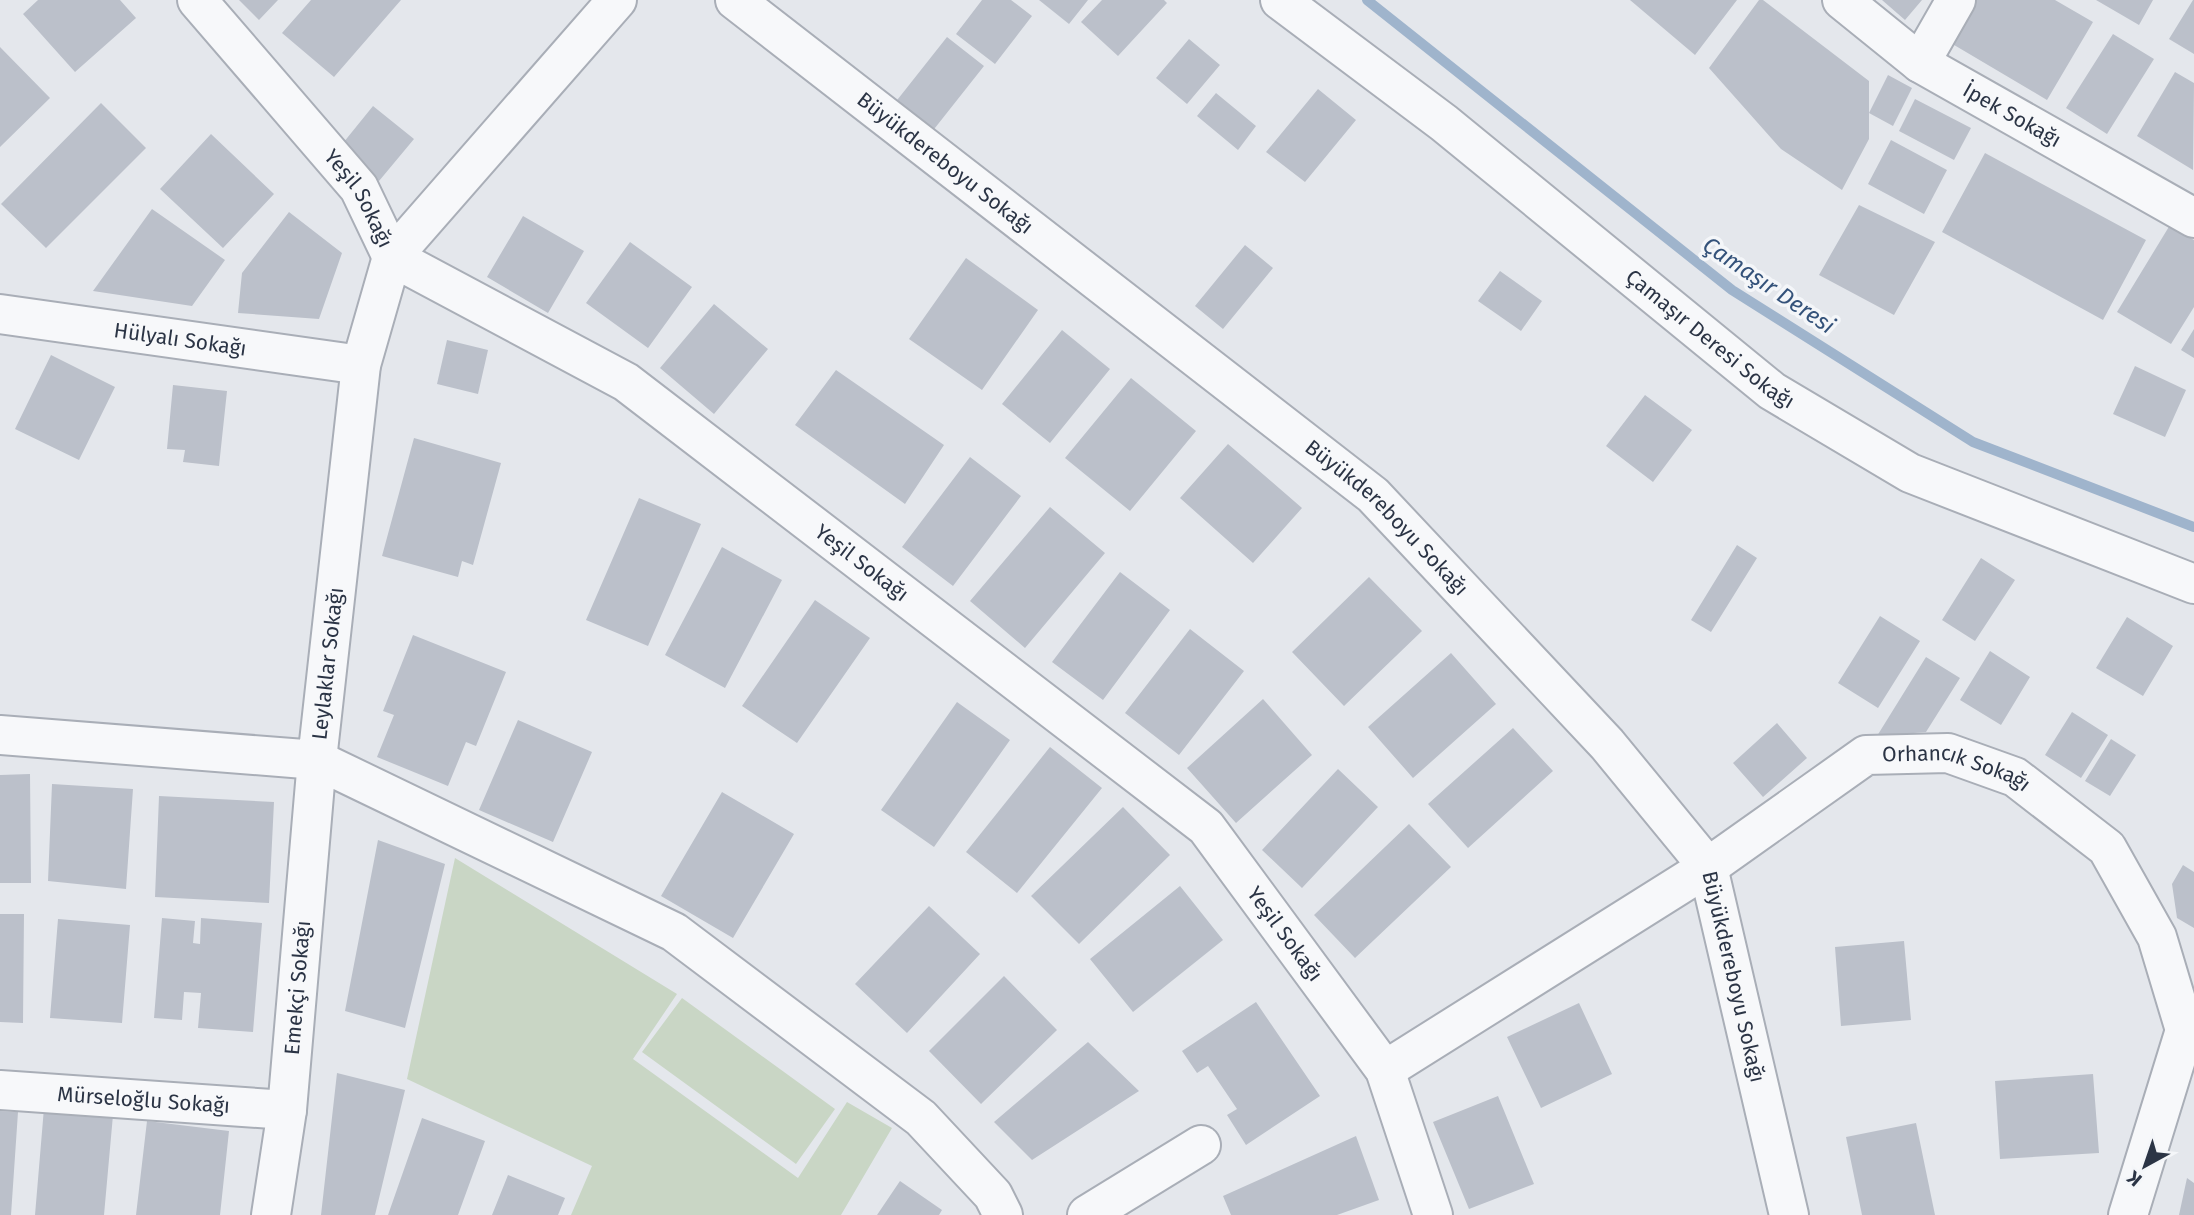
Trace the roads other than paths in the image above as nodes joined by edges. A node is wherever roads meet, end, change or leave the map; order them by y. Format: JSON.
{"nodes":[{"id":1,"x":197,"y":0,"type":"edge"},
{"id":2,"x":617,"y":0,"type":"edge"},
{"id":3,"x":735,"y":0,"type":"edge"},
{"id":4,"x":1280,"y":0,"type":"edge"},
{"id":5,"x":1842,"y":0,"type":"edge"},
{"id":6,"x":1956,"y":0,"type":"edge"},
{"id":7,"x":1920,"y":63,"type":"junction"},
{"id":8,"x":2194,"y":218,"type":"edge"},
{"id":9,"x":392,"y":257,"type":"junction"},
{"id":10,"x":0,"y":314,"type":"edge"},
{"id":11,"x":361,"y":365,"type":"junction"},
{"id":12,"x":2194,"y":584,"type":"edge"},
{"id":13,"x":0,"y":735,"type":"edge"},
{"id":14,"x":317,"y":760,"type":"junction"},
{"id":15,"x":1708,"y":867,"type":"junction"},
{"id":16,"x":2190,"y":1022,"type":"edge"},
{"id":17,"x":1385,"y":1070,"type":"junction"},
{"id":18,"x":0,"y":1090,"type":"edge"},
{"id":19,"x":288,"y":1110,"type":"junction"},
{"id":20,"x":1201,"y":1145,"type":"dead end"},
{"id":21,"x":271,"y":1215,"type":"edge"},
{"id":22,"x":1003,"y":1215,"type":"edge"},
{"id":23,"x":1087,"y":1215,"type":"edge"},
{"id":24,"x":1433,"y":1215,"type":"edge"},
{"id":25,"x":1789,"y":1215,"type":"edge"},
{"id":26,"x":2128,"y":1215,"type":"edge"}],
"edges":[{"from":1,"to":9,"type":"street","name":"Yeşil Sokağı"},
{"from":2,"to":9,"type":"street"},
{"from":3,"to":15,"type":"street","name":"Büyükdereboyu Sokağı"},
{"from":4,"to":12,"type":"street","name":"Çamaşır Deresi Sokağı"},
{"from":5,"to":7,"type":"street","name":"İpek Sokağı"},
{"from":6,"to":7,"type":"street"},
{"from":7,"to":8,"type":"street","name":"İpek Sokağı"},
{"from":9,"to":11,"type":"street","name":"Leylaklar Sokağı"},
{"from":9,"to":17,"type":"street","name":"Yeşil Sokağı"},
{"from":10,"to":11,"type":"street","name":"Hülyalı Sokağı"},
{"from":11,"to":14,"type":"street","name":"Leylaklar Sokağı"},
{"from":13,"to":14,"type":"street","name":"Leylaklar Sokağı"},
{"from":14,"to":19,"type":"street","name":"Emekçi Sokağı"},
{"from":14,"to":22,"type":"street"},
{"from":15,"to":16,"type":"street","name":"Orhancık Sokağı"},
{"from":15,"to":17,"type":"street","name":"Orhancık Sokağı"},
{"from":15,"to":25,"type":"street","name":"Büyükdereboyu Sokağı"},
{"from":16,"to":26,"type":"street"},
{"from":17,"to":24,"type":"street","name":"Yeşil Sokağı"},
{"from":18,"to":19,"type":"street","name":"Mürseloğlu Sokağı"},
{"from":19,"to":21,"type":"street","name":"Emekçi Sokağı"},
{"from":20,"to":23,"type":"street"}]}
